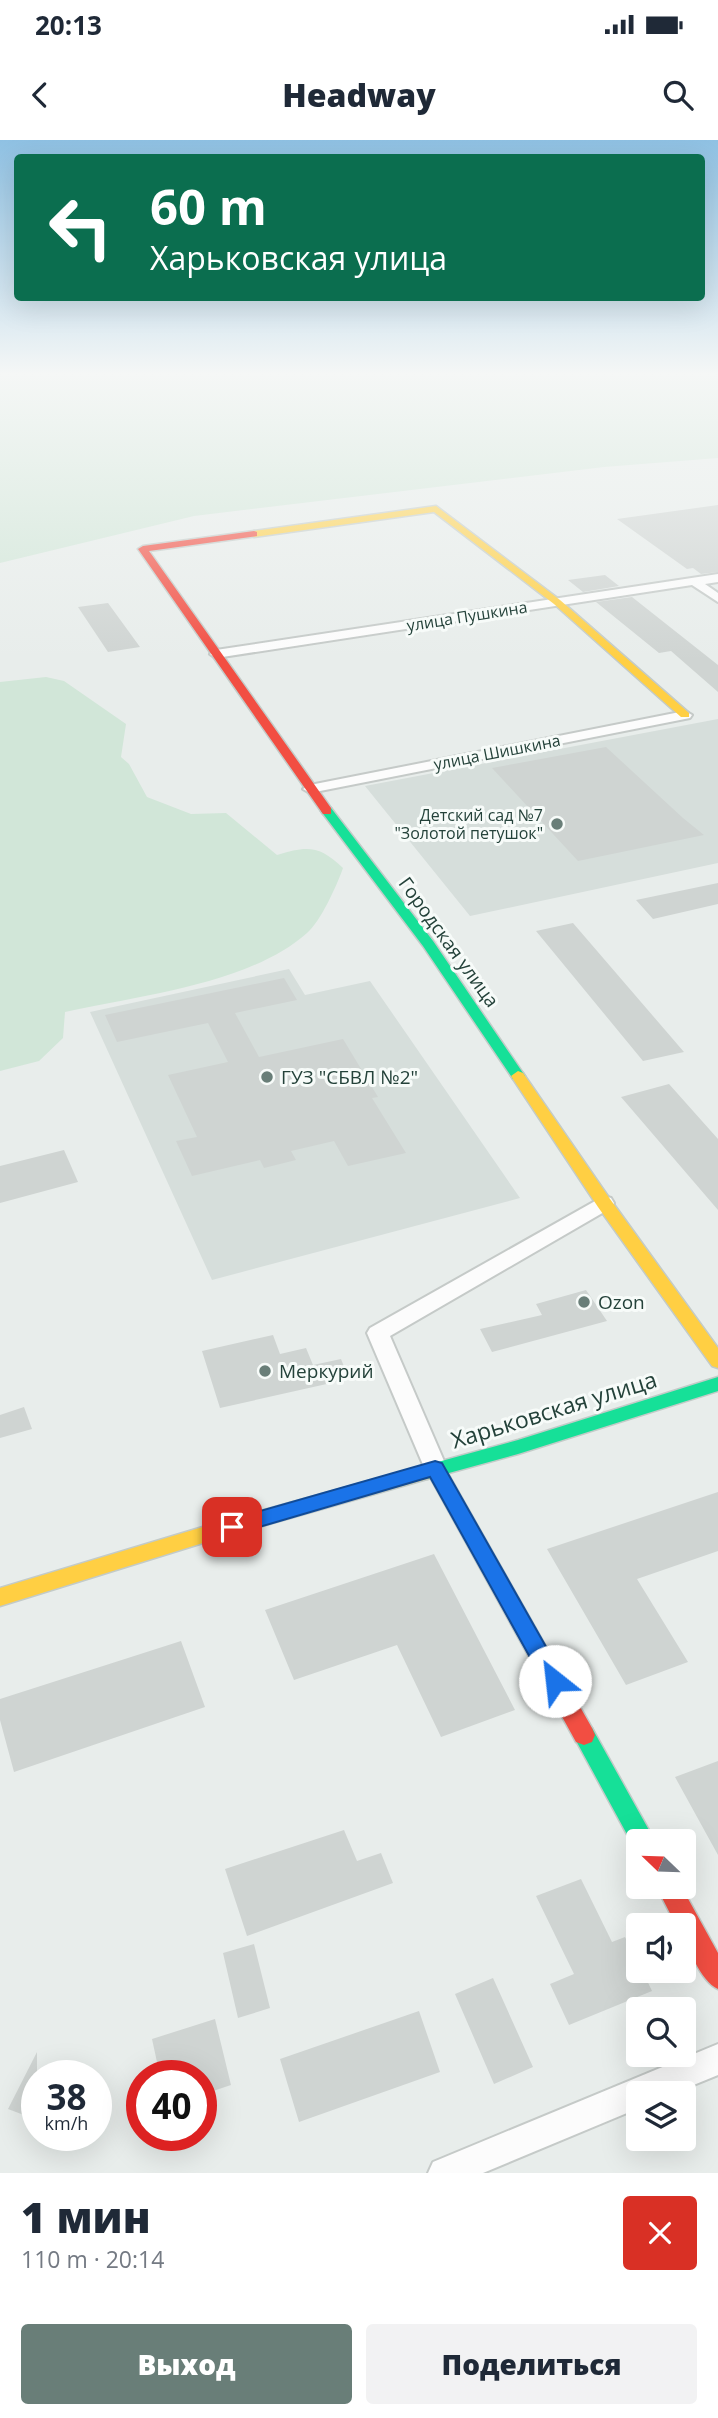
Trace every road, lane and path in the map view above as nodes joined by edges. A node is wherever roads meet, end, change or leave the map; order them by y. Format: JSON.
{"nodes":[{"id":1,"x":718,"y":578,"type":"edge"},
{"id":2,"x":695,"y":582,"type":"junction"},
{"id":3,"x":718,"y":598,"type":"edge"},
{"id":4,"x":557,"y":603,"type":"junction"},
{"id":5,"x":216,"y":654,"type":"junction"},
{"id":6,"x":685,"y":715,"type":"joint"},
{"id":7,"x":310,"y":789,"type":"junction"},
{"id":8,"x":604,"y":1203,"type":"junction"},
{"id":9,"x":718,"y":1361,"type":"edge"},
{"id":10,"x":718,"y":1384,"type":"edge"},
{"id":11,"x":435,"y":1468,"type":"junction"},
{"id":12,"x":0,"y":1597,"type":"edge"},
{"id":13,"x":636,"y":1829,"type":"edge"},
{"id":14,"x":675,"y":1899,"type":"edge"},
{"id":15,"x":718,"y":1977,"type":"edge"},
{"id":16,"x":718,"y":2059,"type":"edge"},
{"id":17,"x":444,"y":2173,"type":"edge"}],
"edges":[{"from":1,"to":2,"type":"street","name":"улица Пушкина"},
{"from":2,"to":3,"type":"street"},
{"from":2,"to":4,"type":"street","name":"улица Пушкина"},
{"from":4,"to":5,"type":"street","name":"улица Пушкина"},
{"from":4,"to":5,"type":"main road","name":"Городская улица"},
{"from":4,"to":6,"type":"main road"},
{"from":5,"to":7,"type":"main road","name":"Городская улица"},
{"from":6,"to":7,"type":"street","name":"улица Шишкина"},
{"from":7,"to":8,"type":"main road","name":"Городская улица"},
{"from":8,"to":9,"type":"main road","name":"Городская улица"},
{"from":8,"to":11,"type":"street"},
{"from":10,"to":11,"type":"main road","name":"Харьковская улица"},
{"from":11,"to":12,"type":"main road","name":"Харьковская улица"},
{"from":11,"to":13,"type":"main road"},
{"from":14,"to":15,"type":"main road"},
{"from":16,"to":17,"type":"street"}]}
